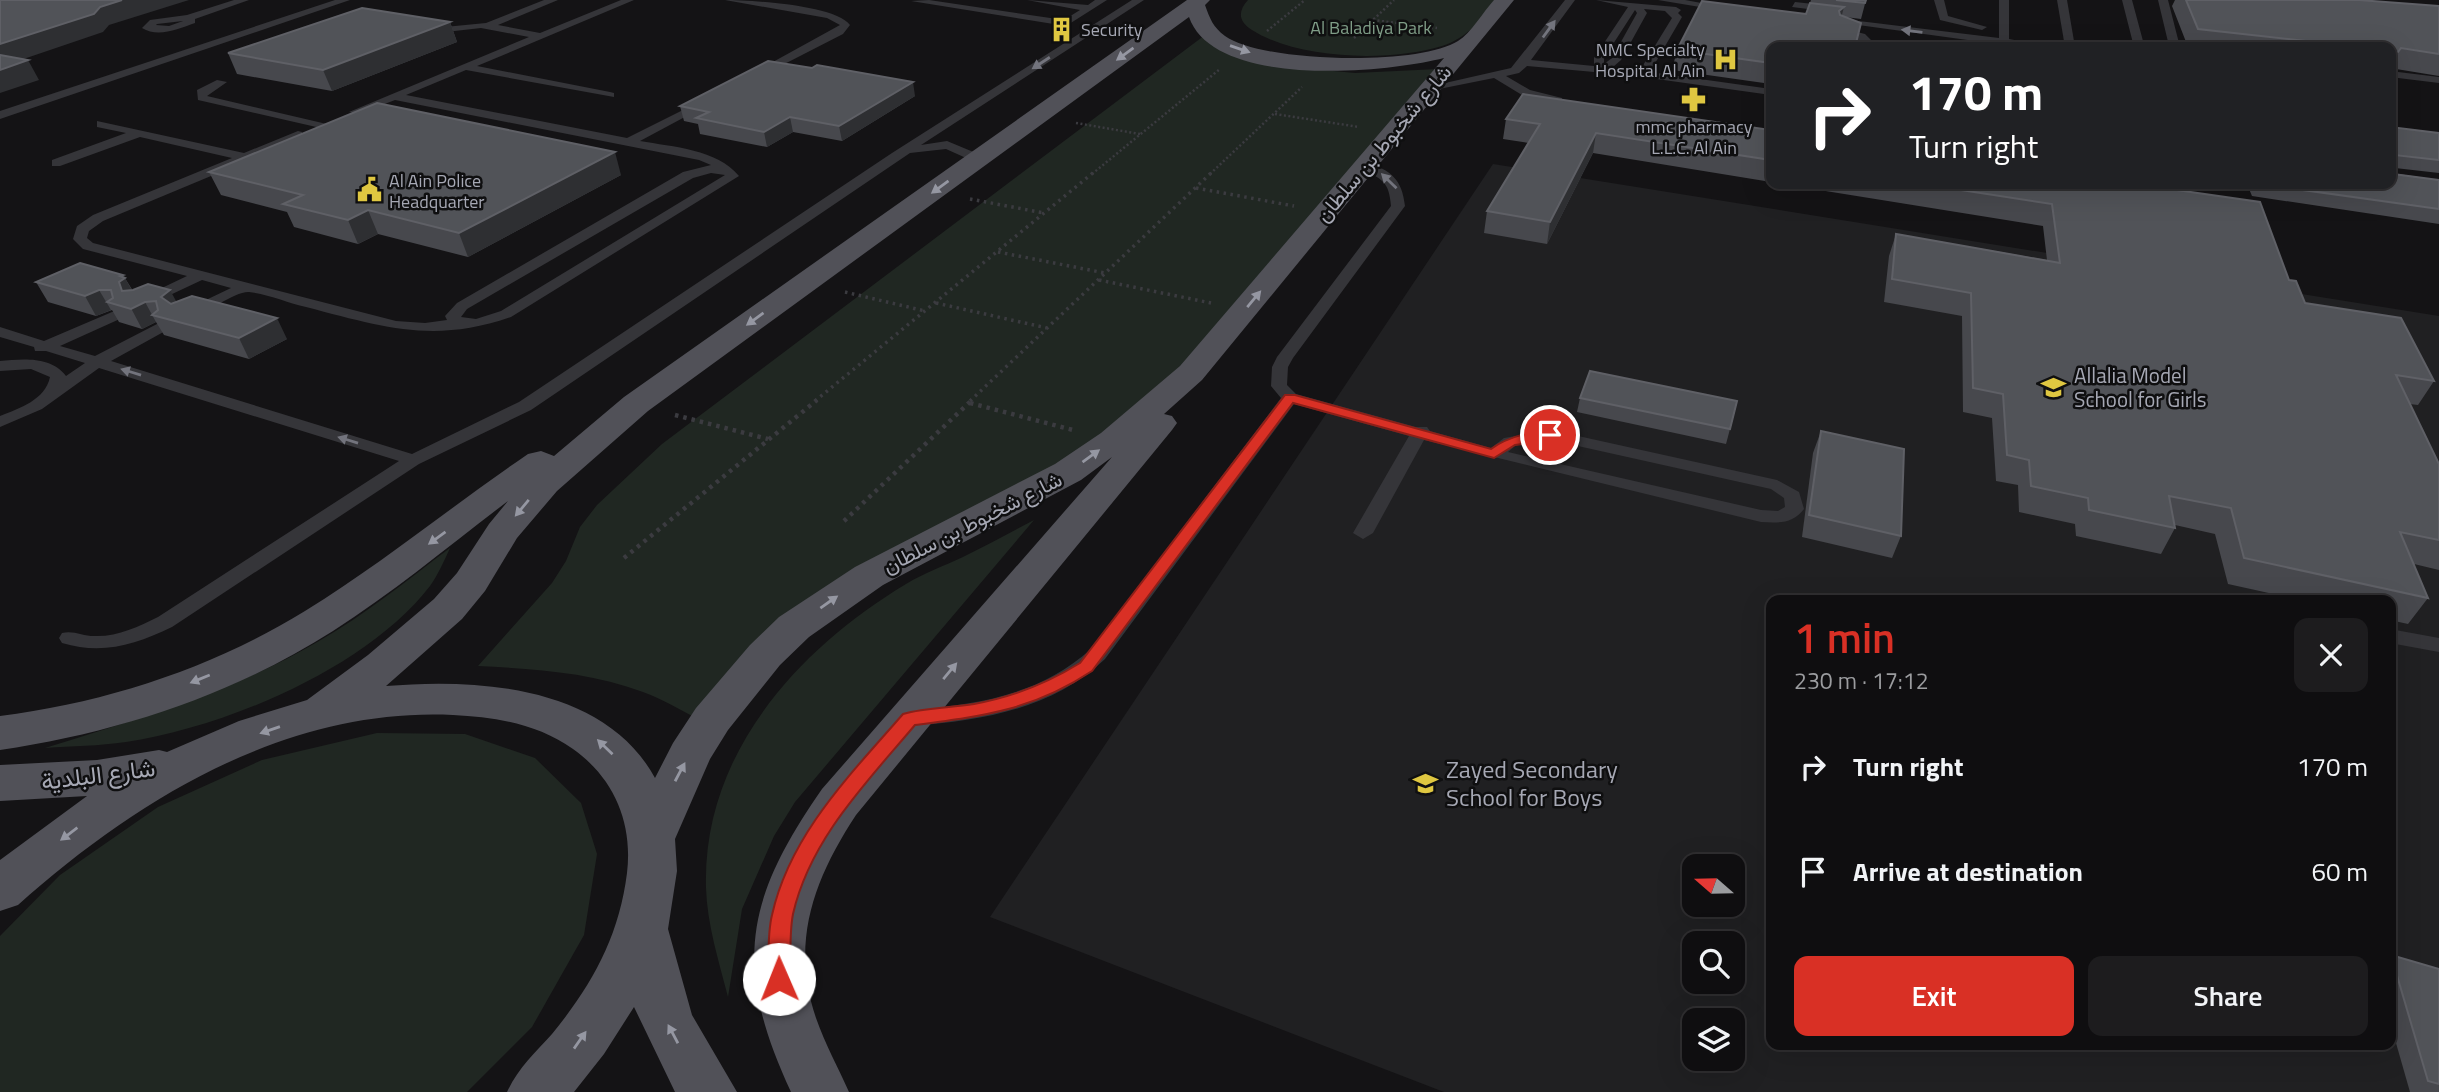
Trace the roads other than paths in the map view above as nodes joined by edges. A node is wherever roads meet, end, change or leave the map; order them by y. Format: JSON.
{"nodes":[{"id":1,"x":244,"y":0,"type":"edge"},
{"id":2,"x":345,"y":0,"type":"edge"},
{"id":3,"x":553,"y":0,"type":"edge"},
{"id":4,"x":629,"y":0,"type":"edge"},
{"id":5,"x":730,"y":0,"type":"edge"},
{"id":6,"x":802,"y":0,"type":"edge"},
{"id":7,"x":1031,"y":0,"type":"edge"},
{"id":8,"x":1102,"y":0,"type":"edge"},
{"id":9,"x":1139,"y":0,"type":"edge"},
{"id":10,"x":1504,"y":0,"type":"edge"},
{"id":11,"x":1570,"y":0,"type":"edge"},
{"id":12,"x":1601,"y":0,"type":"edge"},
{"id":13,"x":1939,"y":0,"type":"edge"},
{"id":14,"x":2004,"y":0,"type":"edge"},
{"id":15,"x":2062,"y":0,"type":"edge"},
{"id":16,"x":2127,"y":0,"type":"edge"},
{"id":17,"x":2163,"y":0,"type":"edge"},
{"id":18,"x":916,"y":1,"type":"edge"},
{"id":19,"x":939,"y":2,"type":"edge"},
{"id":20,"x":1198,"y":2,"type":"edge"},
{"id":21,"x":1796,"y":2,"type":"edge"},
{"id":22,"x":822,"y":3,"type":"dead end"},
{"id":23,"x":1665,"y":4,"type":"edge"},
{"id":24,"x":1637,"y":5,"type":"junction"},
{"id":25,"x":781,"y":8,"type":"junction"},
{"id":26,"x":1089,"y":8,"type":"junction"},
{"id":27,"x":810,"y":12,"type":"junction"},
{"id":28,"x":1739,"y":14,"type":"edge"},
{"id":29,"x":188,"y":18,"type":"junction"},
{"id":30,"x":1920,"y":20,"type":"dead end"},
{"id":31,"x":1066,"y":23,"type":"junction"},
{"id":32,"x":486,"y":26,"type":"junction"},
{"id":33,"x":178,"y":27,"type":"junction"},
{"id":34,"x":1097,"y":27,"type":"junction"},
{"id":35,"x":1821,"y":28,"type":"edge"},
{"id":36,"x":415,"y":30,"type":"edge"},
{"id":37,"x":541,"y":36,"type":"junction"},
{"id":38,"x":233,"y":37,"type":"junction"},
{"id":39,"x":2005,"y":37,"type":"junction"},
{"id":40,"x":1470,"y":40,"type":"junction"},
{"id":41,"x":1867,"y":42,"type":"edge"},
{"id":42,"x":2026,"y":42,"type":"edge"},
{"id":43,"x":2069,"y":42,"type":"edge"},
{"id":44,"x":2138,"y":42,"type":"edge"},
{"id":45,"x":2174,"y":42,"type":"edge"},
{"id":46,"x":1524,"y":63,"type":"junction"},
{"id":47,"x":465,"y":67,"type":"junction"},
{"id":48,"x":1604,"y":69,"type":"junction"},
{"id":49,"x":1628,"y":72,"type":"junction"},
{"id":50,"x":2396,"y":75,"type":"edge"},
{"id":51,"x":1498,"y":76,"type":"junction"},
{"id":52,"x":2439,"y":80,"type":"edge"},
{"id":53,"x":221,"y":82,"type":"dead end"},
{"id":54,"x":740,"y":84,"type":"edge"},
{"id":55,"x":1429,"y":88,"type":"junction"},
{"id":56,"x":1766,"y":91,"type":"edge"},
{"id":57,"x":610,"y":95,"type":"dead end"},
{"id":58,"x":394,"y":96,"type":"junction"},
{"id":59,"x":715,"y":97,"type":"edge"},
{"id":60,"x":1570,"y":102,"type":"edge"},
{"id":61,"x":0,"y":115,"type":"edge"},
{"id":62,"x":947,"y":123,"type":"junction"},
{"id":63,"x":101,"y":124,"type":"dead end"},
{"id":64,"x":325,"y":125,"type":"junction"},
{"id":65,"x":139,"y":133,"type":"junction"},
{"id":66,"x":629,"y":142,"type":"junction"},
{"id":67,"x":967,"y":152,"type":"junction"},
{"id":68,"x":896,"y":156,"type":"junction"},
{"id":69,"x":244,"y":158,"type":"junction"},
{"id":70,"x":56,"y":163,"type":"dead end"},
{"id":71,"x":1364,"y":166,"type":"junction"},
{"id":72,"x":720,"y":169,"type":"junction"},
{"id":73,"x":666,"y":189,"type":"junction"},
{"id":74,"x":704,"y":196,"type":"junction"},
{"id":75,"x":201,"y":275,"type":"junction"},
{"id":76,"x":244,"y":287,"type":"junction"},
{"id":77,"x":138,"y":305,"type":"edge"},
{"id":78,"x":117,"y":315,"type":"edge"},
{"id":79,"x":183,"y":317,"type":"edge"},
{"id":80,"x":459,"y":323,"type":"junction"},
{"id":81,"x":162,"y":327,"type":"edge"},
{"id":82,"x":89,"y":328,"type":"junction"},
{"id":83,"x":0,"y":332,"type":"edge"},
{"id":84,"x":134,"y":341,"type":"junction"},
{"id":85,"x":46,"y":346,"type":"junction"},
{"id":86,"x":97,"y":362,"type":"junction"},
{"id":87,"x":0,"y":365,"type":"edge"},
{"id":88,"x":1191,"y":373,"type":"junction"},
{"id":89,"x":50,"y":395,"type":"junction"},
{"id":90,"x":1290,"y":398,"type":"junction"},
{"id":91,"x":636,"y":404,"type":"junction"},
{"id":92,"x":0,"y":422,"type":"edge"},
{"id":93,"x":1421,"y":431,"type":"junction"},
{"id":94,"x":1494,"y":454,"type":"junction"},
{"id":95,"x":413,"y":460,"type":"junction"},
{"id":96,"x":1363,"y":533,"type":"dead end"},
{"id":97,"x":2396,"y":637,"type":"edge"},
{"id":98,"x":69,"y":638,"type":"dead end"},
{"id":99,"x":2439,"y":645,"type":"edge"},
{"id":100,"x":318,"y":715,"type":"junction"},
{"id":101,"x":910,"y":719,"type":"junction"},
{"id":102,"x":0,"y":733,"type":"edge"},
{"id":103,"x":195,"y":760,"type":"junction"},
{"id":104,"x":0,"y":783,"type":"edge"},
{"id":105,"x":653,"y":834,"type":"junction"},
{"id":106,"x":0,"y":890,"type":"edge"},
{"id":107,"x":642,"y":930,"type":"junction"},
{"id":108,"x":536,"y":1092,"type":"edge"},
{"id":109,"x":708,"y":1092,"type":"edge"},
{"id":110,"x":820,"y":1092,"type":"edge"}],
"edges":[{"from":1,"to":29,"type":"lane"},
{"from":2,"to":38,"type":"lane"},
{"from":3,"to":32,"type":"lane"},
{"from":4,"to":37,"type":"lane"},
{"from":5,"to":25,"type":"lane"},
{"from":6,"to":25,"type":"lane"},
{"from":7,"to":26,"type":"lane"},
{"from":8,"to":26,"type":"lane"},
{"from":9,"to":34,"type":"lane"},
{"from":10,"to":40,"type":"main road","name":"شارع شخبوط بن سلطان"},
{"from":46,"to":11,"type":"lane","one_way":true},
{"from":12,"to":24,"type":"lane"},
{"from":13,"to":39,"type":"lane"},
{"from":14,"to":39,"type":"lane"},
{"from":15,"to":43,"type":"lane"},
{"from":16,"to":44,"type":"lane"},
{"from":17,"to":45,"type":"lane"},
{"from":18,"to":19,"type":"lane"},
{"from":19,"to":31,"type":"lane"},
{"from":20,"to":40,"type":"main road","one_way":true},
{"from":20,"to":67,"type":"main road","one_way":true},
{"from":21,"to":30,"type":"lane"},
{"from":39,"to":21,"type":"lane","one_way":true},
{"from":22,"to":27,"type":"lane"},
{"from":23,"to":24,"type":"lane"},
{"from":23,"to":28,"type":"lane"},
{"from":23,"to":49,"type":"lane"},
{"from":24,"to":48,"type":"lane"},
{"from":25,"to":27,"type":"lane"},
{"from":26,"to":31,"type":"lane"},
{"from":27,"to":54,"type":"lane"},
{"from":29,"to":33,"type":"lane"},
{"from":29,"to":33,"type":"lane"},
{"from":31,"to":34,"type":"lane"},
{"from":32,"to":36,"type":"lane"},
{"from":32,"to":37,"type":"lane"},
{"from":33,"to":38,"type":"lane"},
{"from":34,"to":62,"type":"lane","one_way":true},
{"from":35,"to":41,"type":"lane"},
{"from":37,"to":47,"type":"lane"},
{"from":38,"to":61,"type":"lane"},
{"from":39,"to":42,"type":"lane"},
{"from":40,"to":55,"type":"main road","name":"شارع شخبوط بن سلطان"},
{"from":46,"to":48,"type":"lane"},
{"from":46,"to":51,"type":"lane"},
{"from":47,"to":57,"type":"lane"},
{"from":47,"to":58,"type":"lane"},
{"from":48,"to":49,"type":"lane"},
{"from":49,"to":56,"type":"lane"},
{"from":50,"to":52,"type":"lane"},
{"from":51,"to":55,"type":"lane"},
{"from":51,"to":60,"type":"lane"},
{"from":53,"to":64,"type":"lane"},
{"from":55,"to":71,"type":"main road","name":"شارع شخبوط بن سلطان"},
{"from":58,"to":64,"type":"lane"},
{"from":58,"to":66,"type":"lane"},
{"from":59,"to":66,"type":"lane"},
{"from":62,"to":67,"type":"lane"},
{"from":62,"to":68,"type":"lane"},
{"from":63,"to":65,"type":"lane"},
{"from":64,"to":69,"type":"lane"},
{"from":65,"to":69,"type":"lane"},
{"from":65,"to":70,"type":"lane"},
{"from":66,"to":72,"type":"lane"},
{"from":67,"to":68,"type":"lane"},
{"from":67,"to":91,"type":"main road","one_way":true},
{"from":68,"to":95,"type":"lane"},
{"from":69,"to":75,"type":"lane"},
{"from":88,"to":71,"type":"main road","name":"شارع شخبوط بن سلطان","one_way":true},
{"from":90,"to":71,"type":"lane","one_way":true},
{"from":72,"to":73,"type":"lane"},
{"from":72,"to":74,"type":"lane"},
{"from":73,"to":74,"type":"lane"},
{"from":73,"to":80,"type":"lane"},
{"from":74,"to":80,"type":"lane"},
{"from":75,"to":76,"type":"lane"},
{"from":75,"to":77,"type":"lane"},
{"from":76,"to":79,"type":"lane"},
{"from":76,"to":80,"type":"lane"},
{"from":78,"to":82,"type":"lane"},
{"from":81,"to":84,"type":"lane"},
{"from":82,"to":84,"type":"lane"},
{"from":82,"to":85,"type":"lane"},
{"from":83,"to":85,"type":"lane"},
{"from":84,"to":86,"type":"lane"},
{"from":85,"to":86,"type":"lane"},
{"from":85,"to":87,"type":"lane"},
{"from":86,"to":89,"type":"lane"},
{"from":95,"to":86,"type":"lane","one_way":true},
{"from":87,"to":89,"type":"lane"},
{"from":101,"to":88,"type":"main road","one_way":true},
{"from":105,"to":88,"type":"main road","name":"شارع شخبوط بن سلطان","one_way":true},
{"from":89,"to":92,"type":"lane"},
{"from":90,"to":93,"type":"lane"},
{"from":90,"to":101,"type":"lane"},
{"from":91,"to":100,"type":"main road","one_way":true},
{"from":91,"to":102,"type":"main road","one_way":true},
{"from":93,"to":94,"type":"lane"},
{"from":93,"to":96,"type":"lane"},
{"from":94,"to":94,"type":"lane"},
{"from":95,"to":98,"type":"lane"},
{"from":97,"to":99,"type":"lane"},
{"from":100,"to":103,"type":"main road","one_way":true},
{"from":105,"to":100,"type":"main road","one_way":true},
{"from":101,"to":110,"type":"main road"},
{"from":103,"to":104,"type":"main road","name":"شارع البلدية"},
{"from":103,"to":106,"type":"main road","one_way":true},
{"from":105,"to":107,"type":"main road"},
{"from":108,"to":107,"type":"main road","one_way":true},
{"from":109,"to":107,"type":"main road","one_way":true}]}
